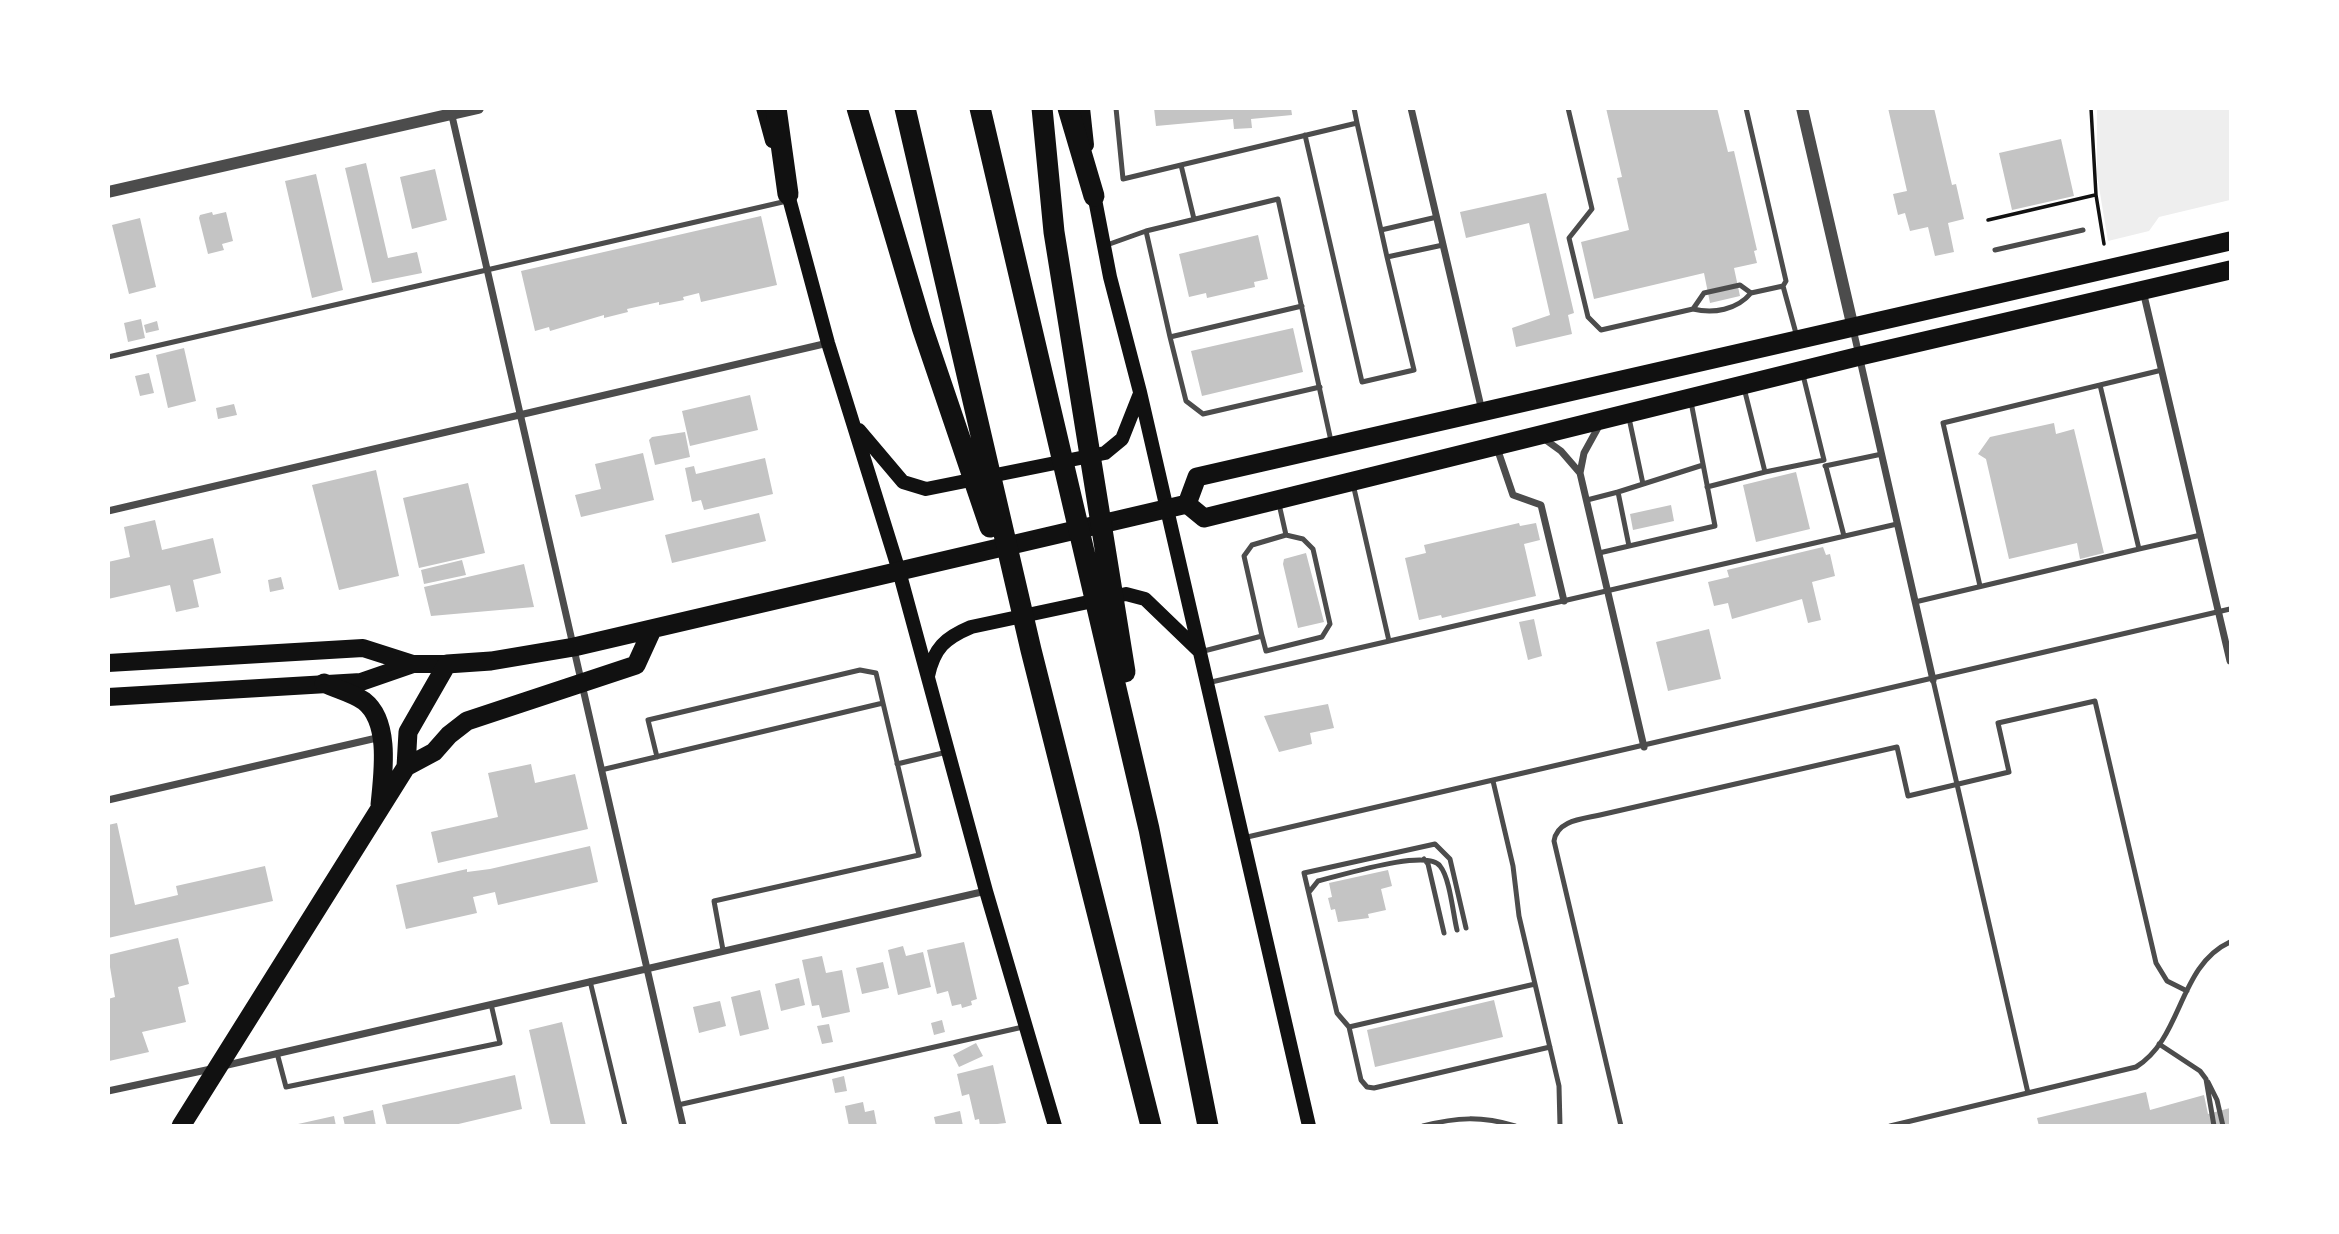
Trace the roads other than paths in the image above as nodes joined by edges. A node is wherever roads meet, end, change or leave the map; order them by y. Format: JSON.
{"nodes":[{"id":1,"x":763,"y":108,"type":"edge"},
{"id":2,"x":776,"y":108,"type":"edge"},
{"id":3,"x":857,"y":108,"type":"edge"},
{"id":4,"x":905,"y":108,"type":"edge"},
{"id":5,"x":980,"y":108,"type":"edge"},
{"id":6,"x":1042,"y":108,"type":"edge"},
{"id":7,"x":1068,"y":108,"type":"edge"},
{"id":8,"x":1083,"y":108,"type":"edge"},
{"id":9,"x":1116,"y":108,"type":"edge"},
{"id":10,"x":1354,"y":108,"type":"edge"},
{"id":11,"x":1411,"y":108,"type":"edge"},
{"id":12,"x":1568,"y":108,"type":"edge"},
{"id":13,"x":1746,"y":108,"type":"edge"},
{"id":14,"x":1802,"y":108,"type":"edge"},
{"id":15,"x":470,"y":110,"type":"edge"},
{"id":16,"x":452,"y":116,"type":"junction"},
{"id":17,"x":1357,"y":123,"type":"junction"},
{"id":18,"x":1305,"y":135,"type":"junction"},
{"id":19,"x":1181,"y":165,"type":"junction"},
{"id":20,"x":108,"y":192,"type":"edge"},
{"id":21,"x":1094,"y":196,"type":"junction"},
{"id":22,"x":789,"y":197,"type":"junction"},
{"id":23,"x":1437,"y":217,"type":"junction"},
{"id":24,"x":1194,"y":219,"type":"junction"},
{"id":25,"x":1381,"y":230,"type":"junction"},
{"id":26,"x":2083,"y":230,"type":"dead end"},
{"id":27,"x":1146,"y":231,"type":"junction"},
{"id":28,"x":2231,"y":241,"type":"edge"},
{"id":29,"x":1443,"y":245,"type":"junction"},
{"id":30,"x":1104,"y":246,"type":"junction"},
{"id":31,"x":1995,"y":250,"type":"dead end"},
{"id":32,"x":1387,"y":257,"type":"junction"},
{"id":33,"x":487,"y":269,"type":"junction"},
{"id":34,"x":2231,"y":270,"type":"edge"},
{"id":35,"x":1783,"y":286,"type":"junction"},
{"id":36,"x":2143,"y":290,"type":"junction"},
{"id":37,"x":1751,"y":293,"type":"junction"},
{"id":38,"x":1302,"y":306,"type":"junction"},
{"id":39,"x":1693,"y":309,"type":"junction"},
{"id":40,"x":1853,"y":328,"type":"junction"},
{"id":41,"x":1170,"y":337,"type":"junction"},
{"id":42,"x":1798,"y":340,"type":"junction"},
{"id":43,"x":828,"y":343,"type":"junction"},
{"id":44,"x":1860,"y":356,"type":"junction"},
{"id":45,"x":108,"y":357,"type":"edge"},
{"id":46,"x":2162,"y":370,"type":"junction"},
{"id":47,"x":1802,"y":371,"type":"junction"},
{"id":48,"x":1744,"y":385,"type":"junction"},
{"id":49,"x":2100,"y":385,"type":"junction"},
{"id":50,"x":1320,"y":387,"type":"junction"},
{"id":51,"x":1140,"y":392,"type":"junction"},
{"id":52,"x":1691,"y":398,"type":"junction"},
{"id":53,"x":1482,"y":413,"type":"junction"},
{"id":54,"x":1628,"y":414,"type":"junction"},
{"id":55,"x":520,"y":416,"type":"junction"},
{"id":56,"x":1602,"y":421,"type":"junction"},
{"id":57,"x":853,"y":424,"type":"junction"},
{"id":58,"x":1540,"y":436,"type":"junction"},
{"id":59,"x":1332,"y":445,"type":"junction"},
{"id":60,"x":1497,"y":447,"type":"junction"},
{"id":61,"x":1882,"y":454,"type":"junction"},
{"id":62,"x":1824,"y":460,"type":"junction"},
{"id":63,"x":1703,"y":466,"type":"junction"},
{"id":64,"x":1826,"y":467,"type":"junction"},
{"id":65,"x":1765,"y":472,"type":"junction"},
{"id":66,"x":1580,"y":473,"type":"junction"},
{"id":67,"x":1353,"y":483,"type":"junction"},
{"id":68,"x":1643,"y":484,"type":"junction"},
{"id":69,"x":1707,"y":486,"type":"junction"},
{"id":70,"x":1618,"y":492,"type":"junction"},
{"id":71,"x":1278,"y":500,"type":"junction"},
{"id":72,"x":1587,"y":500,"type":"junction"},
{"id":73,"x":1187,"y":504,"type":"junction"},
{"id":74,"x":1167,"y":510,"type":"junction"},
{"id":75,"x":108,"y":511,"type":"edge"},
{"id":76,"x":1897,"y":524,"type":"junction"},
{"id":77,"x":1286,"y":535,"type":"junction"},
{"id":78,"x":2201,"y":535,"type":"junction"},
{"id":79,"x":1844,"y":536,"type":"junction"},
{"id":80,"x":1629,"y":546,"type":"junction"},
{"id":81,"x":2139,"y":549,"type":"junction"},
{"id":82,"x":1599,"y":553,"type":"junction"},
{"id":83,"x":899,"y":571,"type":"junction"},
{"id":84,"x":1980,"y":586,"type":"junction"},
{"id":85,"x":1608,"y":591,"type":"junction"},
{"id":86,"x":1564,"y":601,"type":"junction"},
{"id":87,"x":1915,"y":602,"type":"junction"},
{"id":88,"x":2231,"y":609,"type":"edge"},
{"id":89,"x":2219,"y":612,"type":"junction"},
{"id":90,"x":652,"y":630,"type":"junction"},
{"id":91,"x":1262,"y":636,"type":"junction"},
{"id":92,"x":1389,"y":641,"type":"junction"},
{"id":93,"x":574,"y":648,"type":"junction"},
{"id":94,"x":1031,"y":650,"type":"junction"},
{"id":95,"x":1200,"y":652,"type":"junction"},
{"id":96,"x":2231,"y":662,"type":"edge"},
{"id":97,"x":108,"y":663,"type":"edge"},
{"id":98,"x":413,"y":664,"type":"junction"},
{"id":99,"x":447,"y":664,"type":"junction"},
{"id":100,"x":1118,"y":669,"type":"junction"},
{"id":101,"x":928,"y":678,"type":"junction"},
{"id":102,"x":1933,"y":680,"type":"junction"},
{"id":103,"x":324,"y":683,"type":"junction"},
{"id":104,"x":582,"y":683,"type":"junction"},
{"id":105,"x":1207,"y":683,"type":"junction"},
{"id":106,"x":108,"y":697,"type":"edge"},
{"id":107,"x":883,"y":703,"type":"junction"},
{"id":108,"x":381,"y":737,"type":"junction"},
{"id":109,"x":1644,"y":747,"type":"junction"},
{"id":110,"x":947,"y":751,"type":"junction"},
{"id":111,"x":657,"y":757,"type":"junction"},
{"id":112,"x":897,"y":764,"type":"junction"},
{"id":113,"x":406,"y":767,"type":"junction"},
{"id":114,"x":601,"y":770,"type":"junction"},
{"id":115,"x":1493,"y":781,"type":"junction"},
{"id":116,"x":1957,"y":784,"type":"junction"},
{"id":117,"x":108,"y":800,"type":"edge"},
{"id":118,"x":379,"y":811,"type":"junction"},
{"id":119,"x":1243,"y":838,"type":"junction"},
{"id":120,"x":1419,"y":859,"type":"junction"},
{"id":121,"x":986,"y":891,"type":"junction"},
{"id":122,"x":1310,"y":895,"type":"junction"},
{"id":123,"x":1466,"y":928,"type":"dead end"},
{"id":124,"x":1457,"y":930,"type":"dead end"},
{"id":125,"x":1444,"y":933,"type":"dead end"},
{"id":126,"x":2231,"y":942,"type":"edge"},
{"id":127,"x":723,"y":950,"type":"junction"},
{"id":128,"x":646,"y":968,"type":"junction"},
{"id":129,"x":590,"y":981,"type":"junction"},
{"id":130,"x":1535,"y":984,"type":"junction"},
{"id":131,"x":2187,"y":991,"type":"junction"},
{"id":132,"x":491,"y":1004,"type":"junction"},
{"id":133,"x":1026,"y":1026,"type":"junction"},
{"id":134,"x":1349,"y":1027,"type":"junction"},
{"id":135,"x":2159,"y":1044,"type":"junction"},
{"id":136,"x":1550,"y":1047,"type":"junction"},
{"id":137,"x":277,"y":1054,"type":"junction"},
{"id":138,"x":218,"y":1067,"type":"junction"},
{"id":139,"x":2206,"y":1079,"type":"junction"},
{"id":140,"x":108,"y":1091,"type":"edge"},
{"id":141,"x":2028,"y":1093,"type":"junction"},
{"id":142,"x":678,"y":1105,"type":"junction"},
{"id":143,"x":181,"y":1125,"type":"edge"},
{"id":144,"x":625,"y":1125,"type":"edge"},
{"id":145,"x":683,"y":1125,"type":"edge"},
{"id":146,"x":1055,"y":1125,"type":"edge"},
{"id":147,"x":1151,"y":1125,"type":"edge"},
{"id":148,"x":1208,"y":1125,"type":"edge"},
{"id":149,"x":1309,"y":1125,"type":"edge"},
{"id":150,"x":1423,"y":1125,"type":"edge"},
{"id":151,"x":1516,"y":1125,"type":"edge"},
{"id":152,"x":1560,"y":1125,"type":"edge"},
{"id":153,"x":1620,"y":1125,"type":"edge"},
{"id":154,"x":1890,"y":1125,"type":"edge"},
{"id":155,"x":2214,"y":1125,"type":"edge"},
{"id":156,"x":2223,"y":1125,"type":"edge"}],
"edges":[{"from":1,"to":22,"type":"main road"},
{"from":2,"to":22,"type":"highway"},
{"from":3,"to":94,"type":"highway"},
{"from":4,"to":94,"type":"highway"},
{"from":5,"to":100,"type":"highway"},
{"from":6,"to":100,"type":"highway"},
{"from":7,"to":21,"type":"highway"},
{"from":8,"to":21,"type":"main road"},
{"from":9,"to":19,"type":"lane"},
{"from":10,"to":17,"type":"lane"},
{"from":11,"to":23,"type":"street"},
{"from":12,"to":39,"type":"lane"},
{"from":13,"to":35,"type":"lane"},
{"from":14,"to":40,"type":"street"},
{"from":15,"to":16,"type":"street"},
{"from":16,"to":20,"type":"street"},
{"from":16,"to":33,"type":"street"},
{"from":17,"to":18,"type":"lane"},
{"from":17,"to":25,"type":"lane"},
{"from":18,"to":19,"type":"lane"},
{"from":18,"to":32,"type":"lane"},
{"from":19,"to":24,"type":"lane"},
{"from":21,"to":30,"type":"main road"},
{"from":22,"to":33,"type":"lane"},
{"from":22,"to":43,"type":"main road"},
{"from":23,"to":25,"type":"lane"},
{"from":23,"to":29,"type":"street"},
{"from":24,"to":27,"type":"lane"},
{"from":24,"to":38,"type":"lane"},
{"from":25,"to":32,"type":"lane"},
{"from":26,"to":31,"type":"lane"},
{"from":27,"to":30,"type":"lane"},
{"from":27,"to":41,"type":"lane"},
{"from":28,"to":40,"type":"highway"},
{"from":29,"to":32,"type":"lane"},
{"from":29,"to":53,"type":"street"},
{"from":30,"to":51,"type":"main road"},
{"from":33,"to":45,"type":"lane"},
{"from":33,"to":55,"type":"street"},
{"from":34,"to":36,"type":"highway"},
{"from":35,"to":37,"type":"lane"},
{"from":35,"to":42,"type":"lane"},
{"from":36,"to":44,"type":"highway"},
{"from":36,"to":46,"type":"street"},
{"from":37,"to":39,"type":"lane"},
{"from":37,"to":39,"type":"lane"},
{"from":38,"to":41,"type":"lane"},
{"from":38,"to":50,"type":"lane"},
{"from":40,"to":42,"type":"highway"},
{"from":40,"to":44,"type":"street"},
{"from":41,"to":50,"type":"lane"},
{"from":42,"to":53,"type":"highway"},
{"from":43,"to":55,"type":"street"},
{"from":43,"to":57,"type":"main road"},
{"from":44,"to":47,"type":"highway"},
{"from":44,"to":61,"type":"street"},
{"from":46,"to":49,"type":"lane"},
{"from":46,"to":78,"type":"street"},
{"from":47,"to":48,"type":"highway"},
{"from":47,"to":62,"type":"lane"},
{"from":48,"to":52,"type":"highway"},
{"from":48,"to":65,"type":"lane"},
{"from":49,"to":81,"type":"lane"},
{"from":49,"to":84,"type":"lane"},
{"from":50,"to":59,"type":"lane"},
{"from":51,"to":57,"type":"main road"},
{"from":51,"to":74,"type":"main road"},
{"from":52,"to":54,"type":"highway"},
{"from":52,"to":63,"type":"lane"},
{"from":53,"to":59,"type":"highway"},
{"from":54,"to":56,"type":"highway"},
{"from":54,"to":68,"type":"lane"},
{"from":55,"to":75,"type":"street"},
{"from":55,"to":93,"type":"street"},
{"from":56,"to":58,"type":"highway"},
{"from":56,"to":66,"type":"street"},
{"from":57,"to":83,"type":"main road"},
{"from":58,"to":60,"type":"highway"},
{"from":58,"to":66,"type":"street"},
{"from":59,"to":73,"type":"highway"},
{"from":60,"to":67,"type":"highway"},
{"from":60,"to":86,"type":"street"},
{"from":61,"to":64,"type":"lane"},
{"from":61,"to":76,"type":"street"},
{"from":62,"to":64,"type":"lane"},
{"from":62,"to":65,"type":"lane"},
{"from":63,"to":68,"type":"lane"},
{"from":63,"to":69,"type":"lane"},
{"from":64,"to":79,"type":"lane"},
{"from":65,"to":69,"type":"lane"},
{"from":66,"to":72,"type":"street"},
{"from":67,"to":71,"type":"highway"},
{"from":67,"to":92,"type":"lane"},
{"from":68,"to":70,"type":"lane"},
{"from":69,"to":80,"type":"lane"},
{"from":70,"to":72,"type":"lane"},
{"from":70,"to":80,"type":"lane"},
{"from":71,"to":73,"type":"highway"},
{"from":71,"to":77,"type":"lane"},
{"from":72,"to":82,"type":"street"},
{"from":73,"to":74,"type":"highway"},
{"from":74,"to":83,"type":"highway"},
{"from":74,"to":95,"type":"main road"},
{"from":76,"to":79,"type":"lane"},
{"from":76,"to":87,"type":"street"},
{"from":77,"to":91,"type":"lane"},
{"from":77,"to":91,"type":"lane"},
{"from":78,"to":81,"type":"lane"},
{"from":78,"to":89,"type":"street"},
{"from":79,"to":85,"type":"lane"},
{"from":80,"to":82,"type":"lane"},
{"from":81,"to":84,"type":"lane"},
{"from":82,"to":85,"type":"street"},
{"from":83,"to":90,"type":"highway"},
{"from":83,"to":101,"type":"main road"},
{"from":84,"to":87,"type":"lane"},
{"from":85,"to":86,"type":"lane"},
{"from":85,"to":109,"type":"street"},
{"from":86,"to":92,"type":"lane"},
{"from":87,"to":102,"type":"street"},
{"from":88,"to":89,"type":"lane"},
{"from":89,"to":96,"type":"street"},
{"from":89,"to":102,"type":"lane"},
{"from":90,"to":93,"type":"highway"},
{"from":90,"to":104,"type":"highway"},
{"from":91,"to":95,"type":"lane"},
{"from":92,"to":105,"type":"lane"},
{"from":93,"to":99,"type":"highway"},
{"from":93,"to":104,"type":"street"},
{"from":94,"to":147,"type":"highway"},
{"from":95,"to":101,"type":"main road"},
{"from":95,"to":105,"type":"main road"},
{"from":97,"to":98,"type":"main road"},
{"from":98,"to":99,"type":"main road"},
{"from":98,"to":103,"type":"main road"},
{"from":99,"to":113,"type":"highway"},
{"from":100,"to":148,"type":"highway"},
{"from":101,"to":110,"type":"main road"},
{"from":102,"to":109,"type":"lane"},
{"from":102,"to":116,"type":"lane"},
{"from":103,"to":106,"type":"main road"},
{"from":103,"to":108,"type":"highway"},
{"from":104,"to":113,"type":"highway"},
{"from":104,"to":114,"type":"street"},
{"from":105,"to":119,"type":"main road"},
{"from":107,"to":111,"type":"lane"},
{"from":107,"to":111,"type":"lane"},
{"from":107,"to":112,"type":"lane"},
{"from":108,"to":117,"type":"street"},
{"from":108,"to":118,"type":"highway"},
{"from":109,"to":115,"type":"lane"},
{"from":110,"to":112,"type":"lane"},
{"from":110,"to":121,"type":"main road"},
{"from":111,"to":114,"type":"lane"},
{"from":112,"to":127,"type":"lane"},
{"from":113,"to":118,"type":"highway"},
{"from":114,"to":128,"type":"street"},
{"from":115,"to":119,"type":"lane"},
{"from":115,"to":130,"type":"lane"},
{"from":116,"to":131,"type":"lane"},
{"from":116,"to":141,"type":"lane"},
{"from":116,"to":153,"type":"lane"},
{"from":118,"to":138,"type":"highway"},
{"from":119,"to":149,"type":"main road"},
{"from":120,"to":122,"type":"lane"},
{"from":120,"to":124,"type":"lane"},
{"from":120,"to":125,"type":"lane"},
{"from":121,"to":127,"type":"street"},
{"from":121,"to":133,"type":"main road"},
{"from":122,"to":123,"type":"lane"},
{"from":122,"to":134,"type":"lane"},
{"from":126,"to":131,"type":"lane"},
{"from":127,"to":128,"type":"street"},
{"from":128,"to":129,"type":"street"},
{"from":128,"to":142,"type":"street"},
{"from":129,"to":132,"type":"street"},
{"from":129,"to":144,"type":"lane"},
{"from":130,"to":134,"type":"lane"},
{"from":130,"to":136,"type":"lane"},
{"from":131,"to":135,"type":"lane"},
{"from":132,"to":137,"type":"street"},
{"from":132,"to":137,"type":"lane"},
{"from":133,"to":142,"type":"lane"},
{"from":133,"to":146,"type":"main road"},
{"from":134,"to":136,"type":"lane"},
{"from":135,"to":139,"type":"lane"},
{"from":135,"to":141,"type":"lane"},
{"from":136,"to":152,"type":"lane"},
{"from":137,"to":138,"type":"street"},
{"from":138,"to":140,"type":"street"},
{"from":138,"to":143,"type":"highway"},
{"from":139,"to":155,"type":"lane"},
{"from":139,"to":156,"type":"lane"},
{"from":141,"to":154,"type":"lane"},
{"from":142,"to":145,"type":"street"},
{"from":150,"to":151,"type":"lane"}]}
